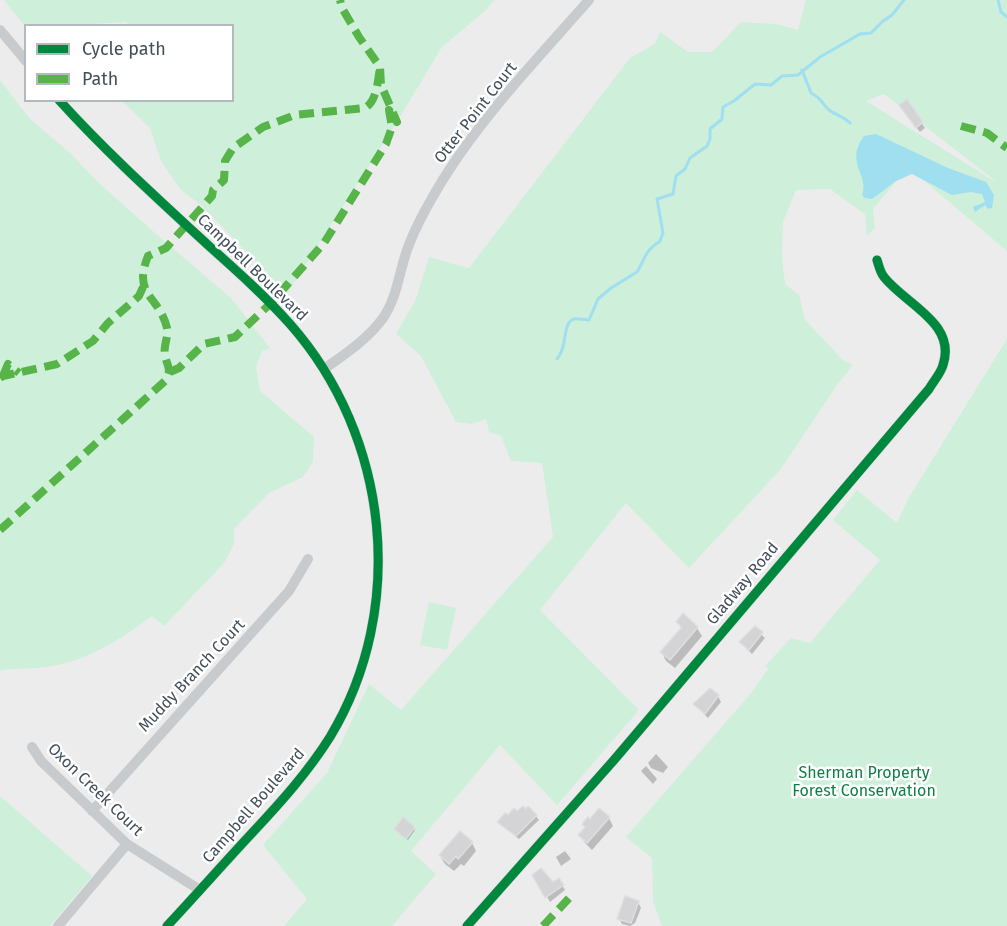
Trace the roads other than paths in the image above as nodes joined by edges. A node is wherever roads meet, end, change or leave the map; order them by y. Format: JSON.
{"nodes":[{"id":1,"x":589,"y":0,"type":"edge"},
{"id":2,"x":0,"y":30,"type":"edge"},
{"id":3,"x":24,"y":59,"type":"edge"},
{"id":4,"x":61,"y":102,"type":"edge"},
{"id":5,"x":877,"y":260,"type":"dead end"},
{"id":6,"x":324,"y":369,"type":"junction"},
{"id":7,"x":308,"y":558,"type":"dead end"},
{"id":8,"x":32,"y":747,"type":"dead end"},
{"id":9,"x":92,"y":811,"type":"junction"},
{"id":10,"x":127,"y":844,"type":"junction"},
{"id":11,"x":200,"y":890,"type":"junction"},
{"id":12,"x":470,"y":922,"type":"edge"},
{"id":13,"x":58,"y":926,"type":"edge"},
{"id":14,"x":167,"y":926,"type":"edge"},
{"id":15,"x":483,"y":926,"type":"edge"}],
"edges":[{"from":1,"to":6,"type":"street","name":"Otter Point Court"},
{"from":2,"to":3,"type":"street"},
{"from":4,"to":6,"type":"street","name":"Campbell Boulevard"},
{"from":5,"to":12,"type":"street","name":"Gladway Road"},
{"from":6,"to":11,"type":"street","name":"Campbell Boulevard"},
{"from":7,"to":9,"type":"street","name":"Muddy Branch Court"},
{"from":8,"to":9,"type":"street","name":"Oxon Creek Court"},
{"from":9,"to":10,"type":"street","name":"Oxon Creek Court"},
{"from":10,"to":11,"type":"street","name":"Oxon Creek Court"},
{"from":10,"to":13,"type":"street"},
{"from":11,"to":14,"type":"street","name":"Campbell Boulevard"},
{"from":12,"to":15,"type":"street","name":"Gladway Road"}]}
